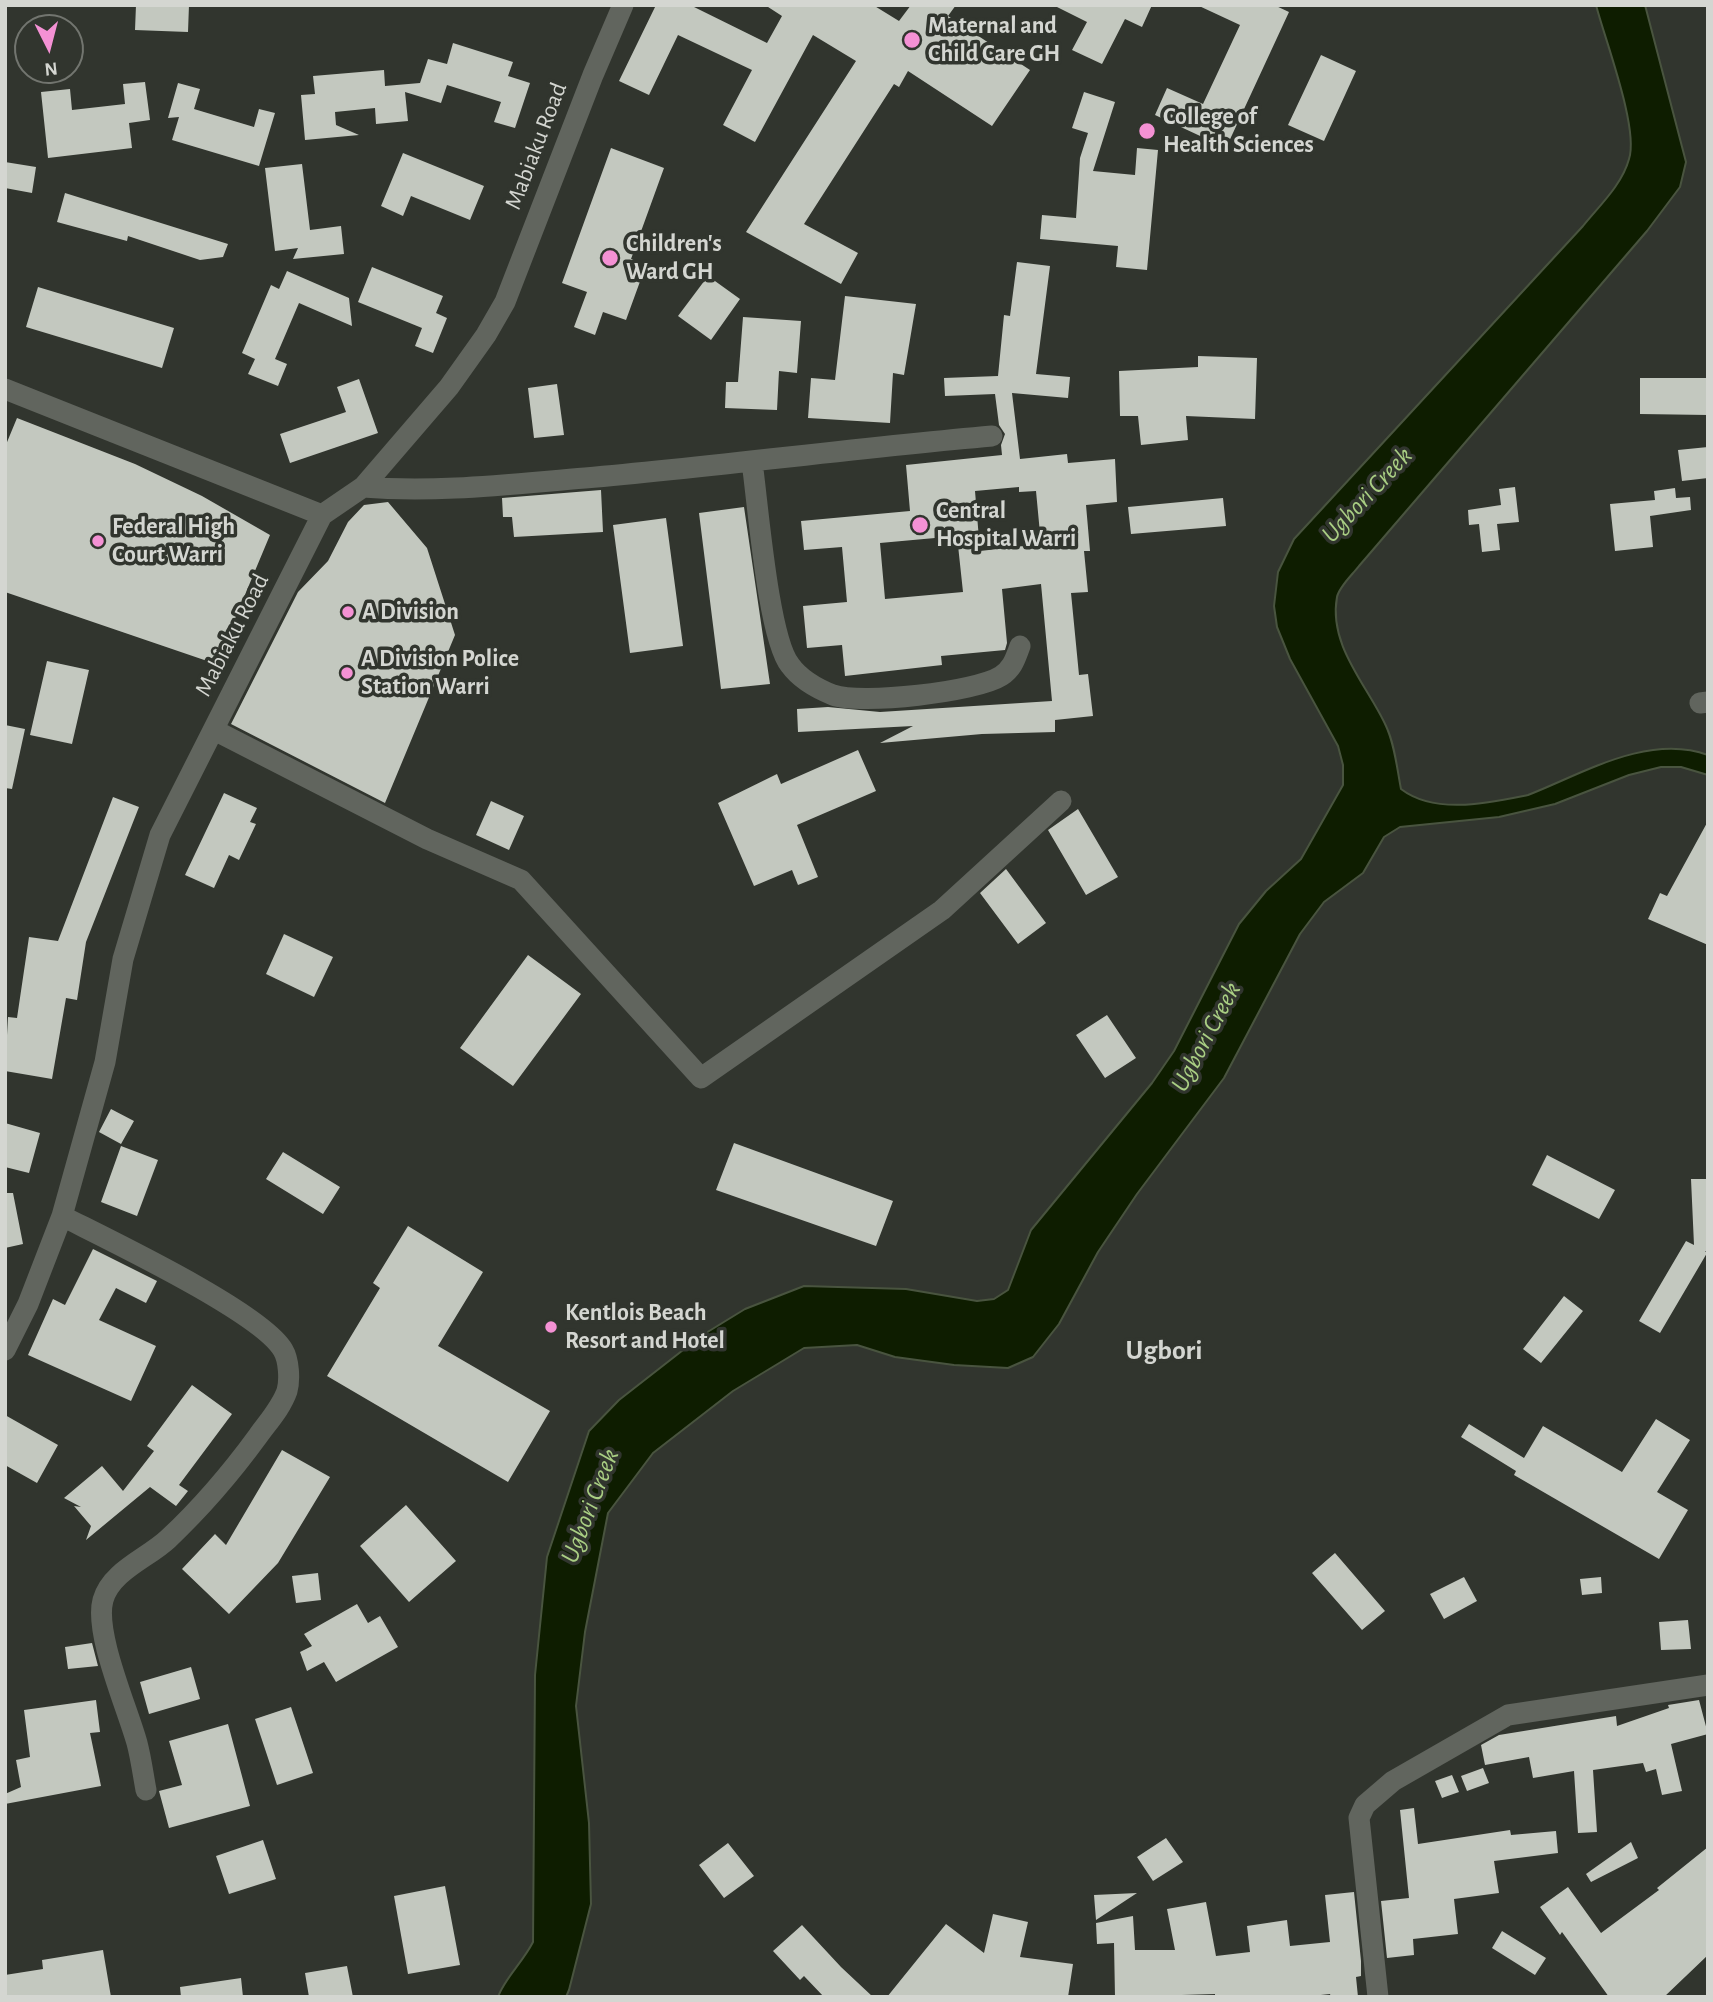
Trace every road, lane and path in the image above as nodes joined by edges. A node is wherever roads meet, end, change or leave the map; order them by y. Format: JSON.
{"nodes":[{"id":1,"x":623,"y":5,"type":"edge"},
{"id":2,"x":5,"y":389,"type":"edge"},
{"id":3,"x":992,"y":436,"type":"dead end"},
{"id":4,"x":752,"y":462,"type":"junction"},
{"id":5,"x":363,"y":487,"type":"junction"},
{"id":6,"x":322,"y":515,"type":"junction"},
{"id":7,"x":1020,"y":646,"type":"dead end"},
{"id":8,"x":214,"y":730,"type":"junction"},
{"id":9,"x":1061,"y":801,"type":"dead end"},
{"id":10,"x":62,"y":1216,"type":"junction"},
{"id":11,"x":29,"y":1304,"type":"junction"},
{"id":12,"x":5,"y":1311,"type":"edge"},
{"id":13,"x":5,"y":1350,"type":"edge"},
{"id":14,"x":1708,"y":1685,"type":"edge"},
{"id":15,"x":146,"y":1790,"type":"dead end"},
{"id":16,"x":1378,"y":1997,"type":"edge"}],
"edges":[{"from":1,"to":5,"type":"street","name":"Mabiaku Road"},
{"from":2,"to":6,"type":"street"},
{"from":3,"to":4,"type":"street"},
{"from":4,"to":5,"type":"street"},
{"from":4,"to":7,"type":"street"},
{"from":5,"to":6,"type":"street","name":"Mabiaku Road"},
{"from":6,"to":8,"type":"street","name":"Mabiaku Road"},
{"from":8,"to":9,"type":"street"},
{"from":8,"to":10,"type":"street","name":"Mabiaku Road"},
{"from":10,"to":11,"type":"street","name":"Mabiaku Road"},
{"from":10,"to":15,"type":"street"},
{"from":11,"to":12,"type":"street"},
{"from":11,"to":13,"type":"street","name":"Mabiaku Road"},
{"from":14,"to":16,"type":"street"}]}
